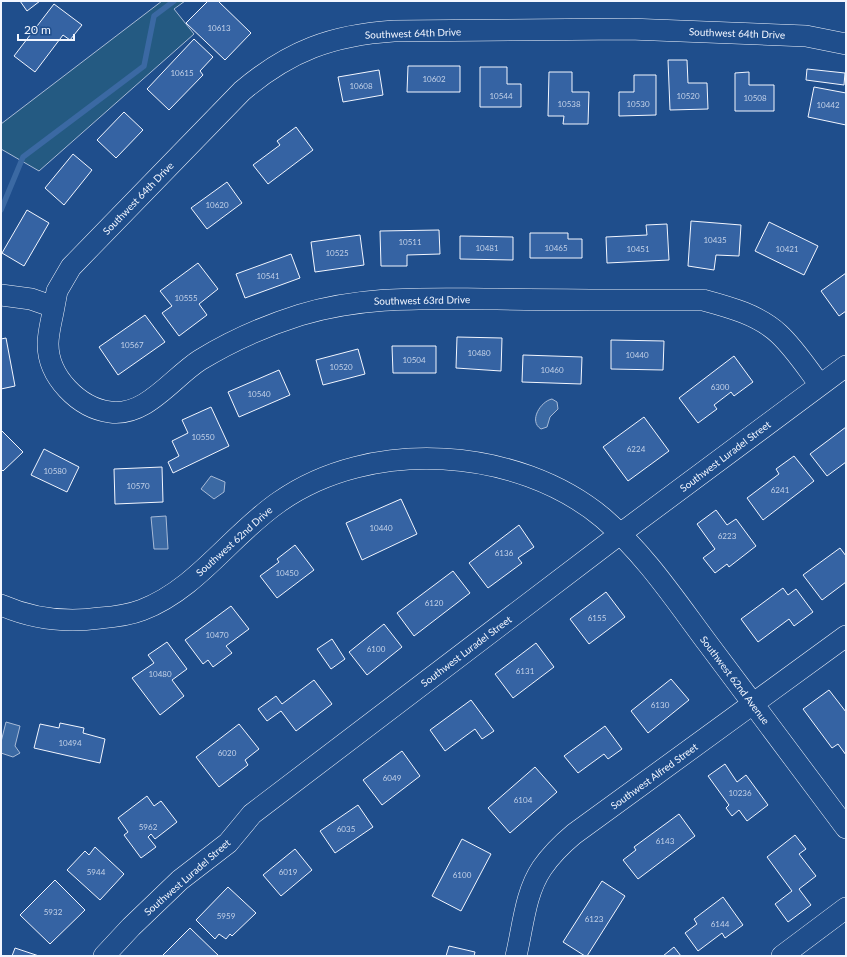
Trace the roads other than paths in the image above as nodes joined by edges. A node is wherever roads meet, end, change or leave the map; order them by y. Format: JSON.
{"nodes":[{"id":1,"x":846,"y":44,"type":"edge"},
{"id":2,"x":1,"y":295,"type":"edge"},
{"id":3,"x":54,"y":307,"type":"junction"},
{"id":4,"x":846,"y":366,"type":"edge"},
{"id":5,"x":820,"y":385,"type":"junction"},
{"id":6,"x":620,"y":534,"type":"junction"},
{"id":7,"x":1,"y":605,"type":"edge"},
{"id":8,"x":846,"y":636,"type":"edge"},
{"id":9,"x":753,"y":704,"type":"junction"},
{"id":10,"x":846,"y":828,"type":"edge"},
{"id":11,"x":846,"y":908,"type":"edge"},
{"id":12,"x":104,"y":956,"type":"edge"},
{"id":13,"x":516,"y":956,"type":"edge"},
{"id":14,"x":782,"y":956,"type":"edge"}],
"edges":[{"from":1,"to":3,"type":"street","name":"Southwest 64th Drive"},
{"from":2,"to":3,"type":"street"},
{"from":3,"to":5,"type":"street","name":"Southwest 63rd Drive"},
{"from":4,"to":5,"type":"street","name":"Southwest Luradel Street"},
{"from":5,"to":6,"type":"street","name":"Southwest Luradel Street"},
{"from":6,"to":7,"type":"street","name":"Southwest 62nd Drive"},
{"from":6,"to":9,"type":"street","name":"Southwest 62nd Avenue"},
{"from":6,"to":12,"type":"street","name":"Southwest Luradel Street"},
{"from":8,"to":9,"type":"street","name":"Southwest Alfred Street"},
{"from":9,"to":10,"type":"street","name":"Southwest 62nd Avenue"},
{"from":9,"to":13,"type":"street","name":"Southwest Alfred Street"},
{"from":11,"to":14,"type":"street"}]}
